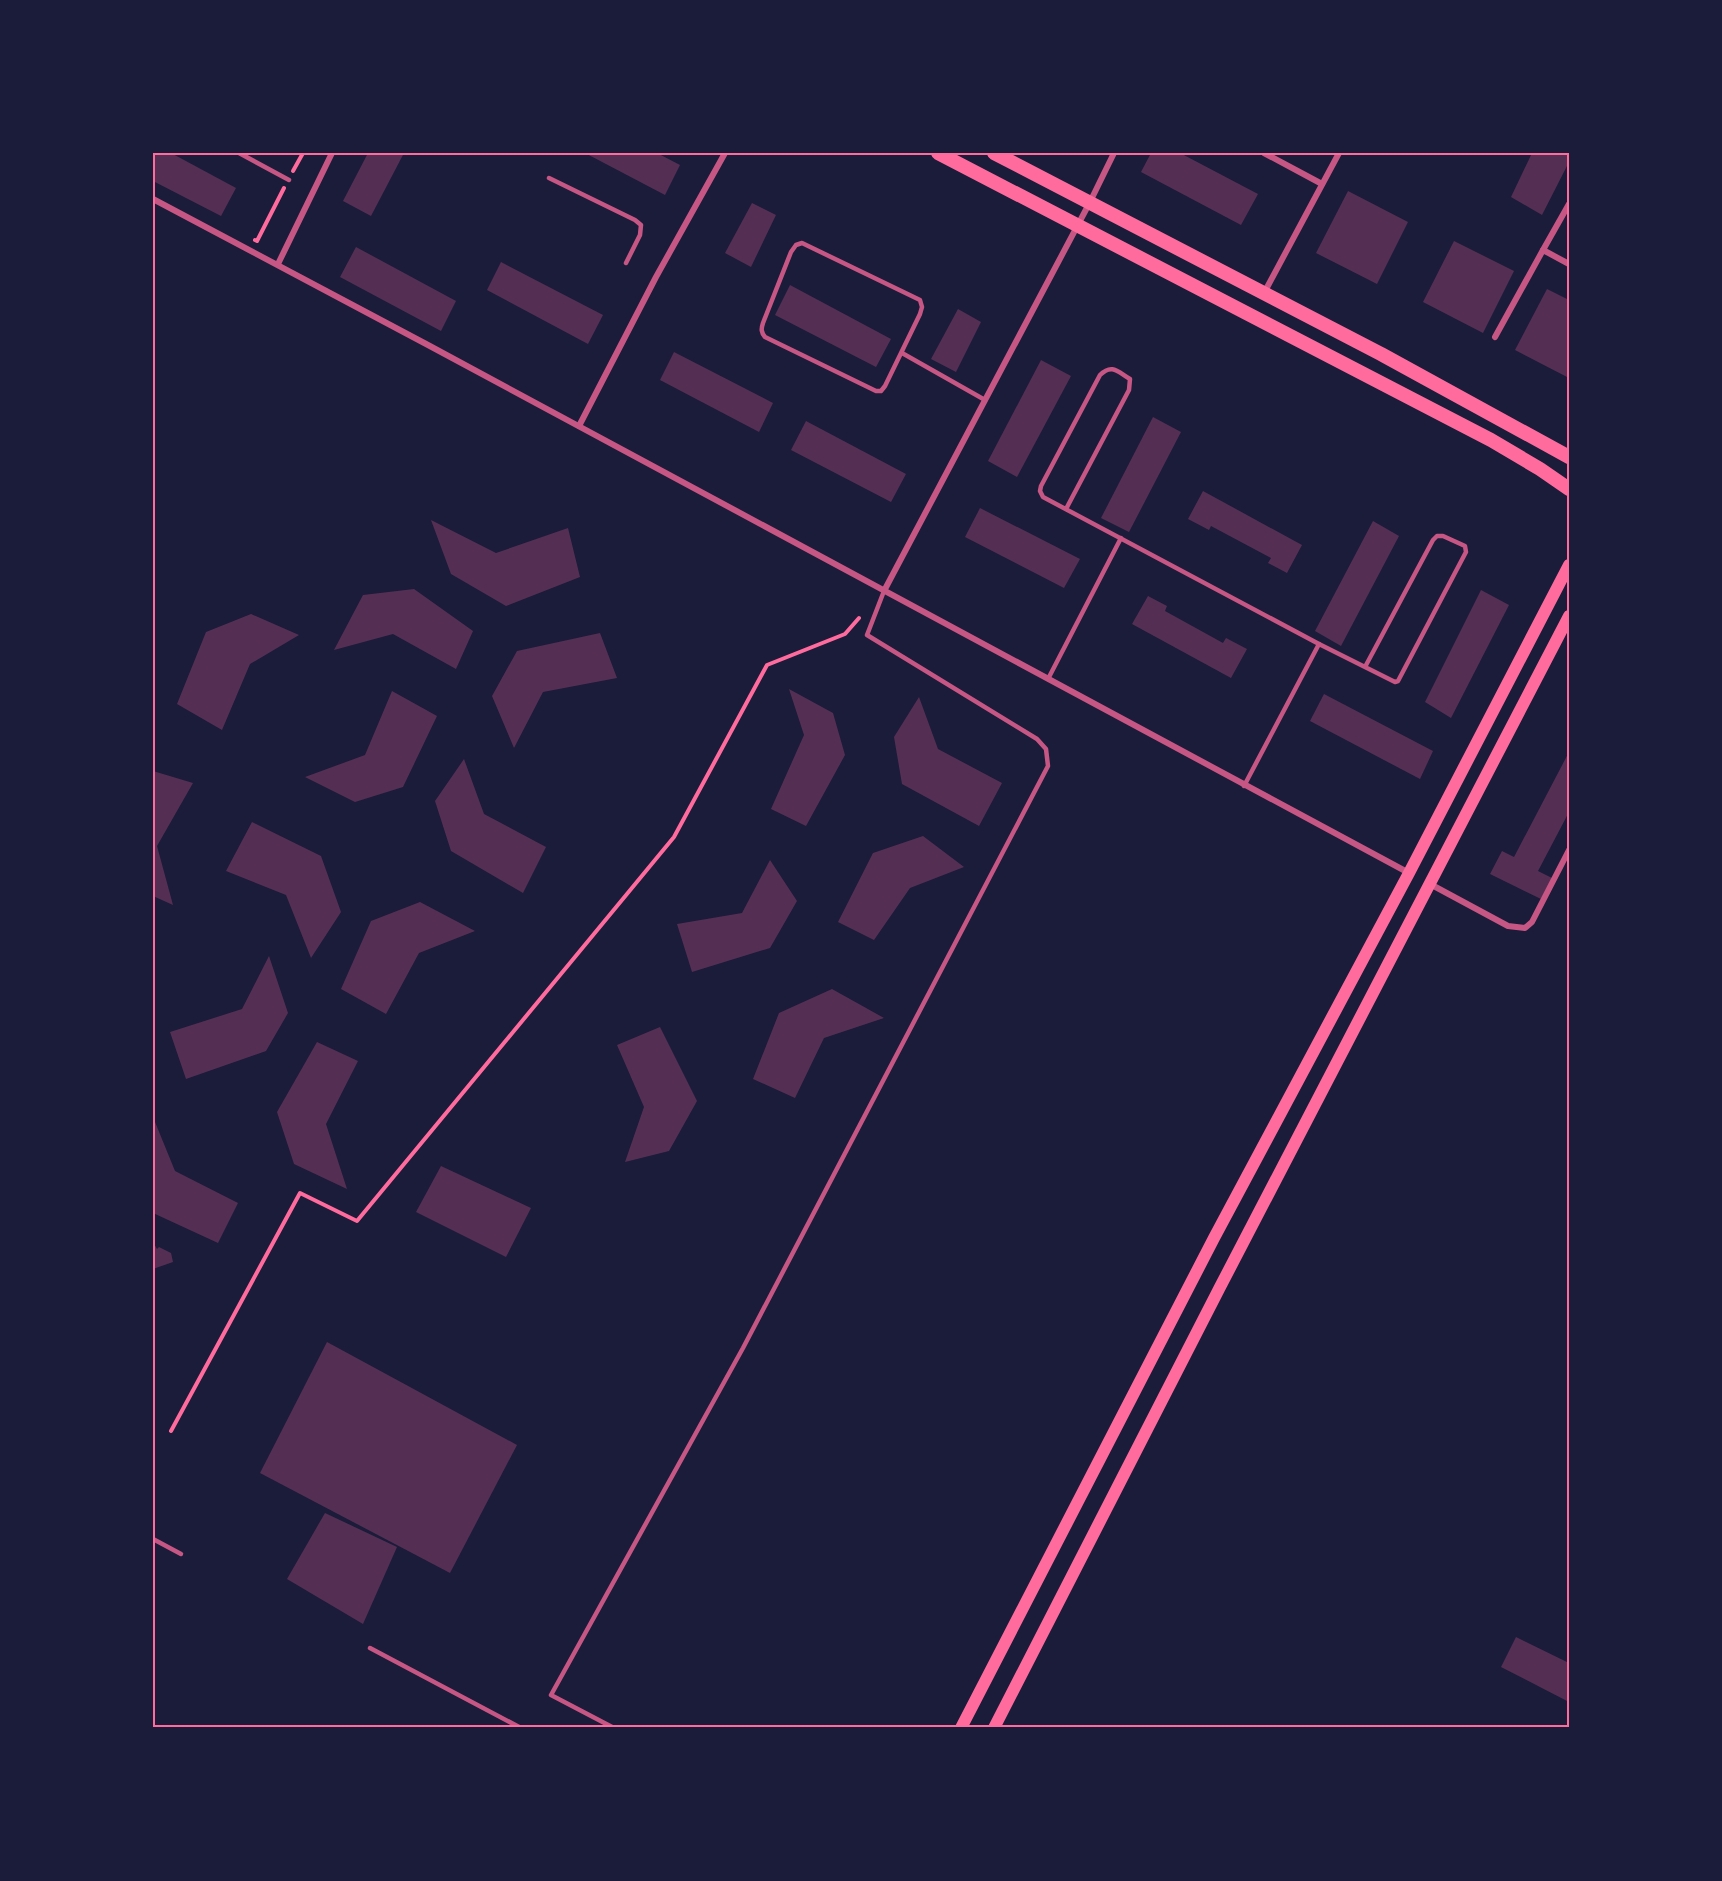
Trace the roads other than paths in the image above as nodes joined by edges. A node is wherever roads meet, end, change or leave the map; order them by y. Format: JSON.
{"nodes":[{"id":1,"x":239,"y":153,"type":"edge"},
{"id":2,"x":332,"y":153,"type":"edge"},
{"id":3,"x":725,"y":153,"type":"edge"},
{"id":4,"x":938,"y":153,"type":"edge"},
{"id":5,"x":994,"y":153,"type":"edge"},
{"id":6,"x":1113,"y":153,"type":"edge"},
{"id":7,"x":1264,"y":153,"type":"edge"},
{"id":8,"x":1339,"y":153,"type":"edge"},
{"id":9,"x":549,"y":177,"type":"dead end"},
{"id":10,"x":288,"y":180,"type":"road end"},
{"id":11,"x":1322,"y":184,"type":"junction"},
{"id":12,"x":153,"y":199,"type":"edge"},
{"id":13,"x":1090,"y":201,"type":"junction"},
{"id":14,"x":1569,"y":204,"type":"edge"},
{"id":15,"x":1077,"y":225,"type":"junction"},
{"id":16,"x":1543,"y":250,"type":"junction"},
{"id":17,"x":626,"y":262,"type":"dead end"},
{"id":18,"x":278,"y":264,"type":"junction"},
{"id":19,"x":1569,"y":264,"type":"edge"},
{"id":20,"x":1264,"y":294,"type":"junction"},
{"id":21,"x":1495,"y":337,"type":"dead end"},
{"id":22,"x":902,"y":353,"type":"junction"},
{"id":23,"x":986,"y":400,"type":"junction"},
{"id":24,"x":579,"y":426,"type":"junction"},
{"id":25,"x":1569,"y":457,"type":"edge"},
{"id":26,"x":1569,"y":489,"type":"edge"},
{"id":27,"x":1066,"y":509,"type":"junction"},
{"id":28,"x":1121,"y":538,"type":"junction"},
{"id":29,"x":1569,"y":565,"type":"edge"},
{"id":30,"x":884,"y":591,"type":"junction"},
{"id":31,"x":1569,"y":616,"type":"edge"},
{"id":32,"x":1319,"y":644,"type":"junction"},
{"id":33,"x":1365,"y":667,"type":"junction"},
{"id":34,"x":1048,"y":679,"type":"junction"},
{"id":35,"x":1244,"y":786,"type":"junction"},
{"id":36,"x":1569,"y":850,"type":"edge"},
{"id":37,"x":1409,"y":873,"type":"junction"},
{"id":38,"x":1430,"y":884,"type":"junction"},
{"id":39,"x":153,"y":1539,"type":"edge"},
{"id":40,"x":181,"y":1554,"type":"dead end"},
{"id":41,"x":370,"y":1648,"type":"dead end"},
{"id":42,"x":521,"y":1728,"type":"edge"},
{"id":43,"x":614,"y":1728,"type":"edge"},
{"id":44,"x":961,"y":1728,"type":"edge"},
{"id":45,"x":994,"y":1728,"type":"edge"}],
"edges":[{"from":1,"to":10,"type":"lane"},
{"from":2,"to":18,"type":"street"},
{"from":3,"to":24,"type":"street"},
{"from":4,"to":15,"type":"main road"},
{"from":5,"to":13,"type":"main road"},
{"from":6,"to":13,"type":"street"},
{"from":7,"to":11,"type":"street"},
{"from":8,"to":11,"type":"street"},
{"from":9,"to":17,"type":"lane"},
{"from":11,"to":20,"type":"street"},
{"from":12,"to":18,"type":"street"},
{"from":13,"to":15,"type":"street"},
{"from":13,"to":20,"type":"main road"},
{"from":14,"to":16,"type":"street"},
{"from":15,"to":23,"type":"street"},
{"from":15,"to":26,"type":"main road"},
{"from":16,"to":19,"type":"street"},
{"from":16,"to":21,"type":"street"},
{"from":18,"to":24,"type":"street"},
{"from":20,"to":25,"type":"main road"},
{"from":22,"to":22,"type":"lane"},
{"from":22,"to":23,"type":"lane"},
{"from":23,"to":30,"type":"street"},
{"from":24,"to":30,"type":"street"},
{"from":27,"to":27,"type":"lane"},
{"from":27,"to":28,"type":"lane"},
{"from":28,"to":32,"type":"lane"},
{"from":28,"to":34,"type":"lane"},
{"from":29,"to":37,"type":"main road"},
{"from":30,"to":34,"type":"street"},
{"from":30,"to":43,"type":"lane"},
{"from":31,"to":38,"type":"main road"},
{"from":32,"to":33,"type":"lane"},
{"from":32,"to":35,"type":"lane"},
{"from":33,"to":33,"type":"lane"},
{"from":34,"to":35,"type":"street"},
{"from":35,"to":37,"type":"street"},
{"from":36,"to":38,"type":"street"},
{"from":37,"to":44,"type":"main road"},
{"from":38,"to":45,"type":"main road"},
{"from":39,"to":40,"type":"lane"},
{"from":41,"to":42,"type":"lane"}]}
